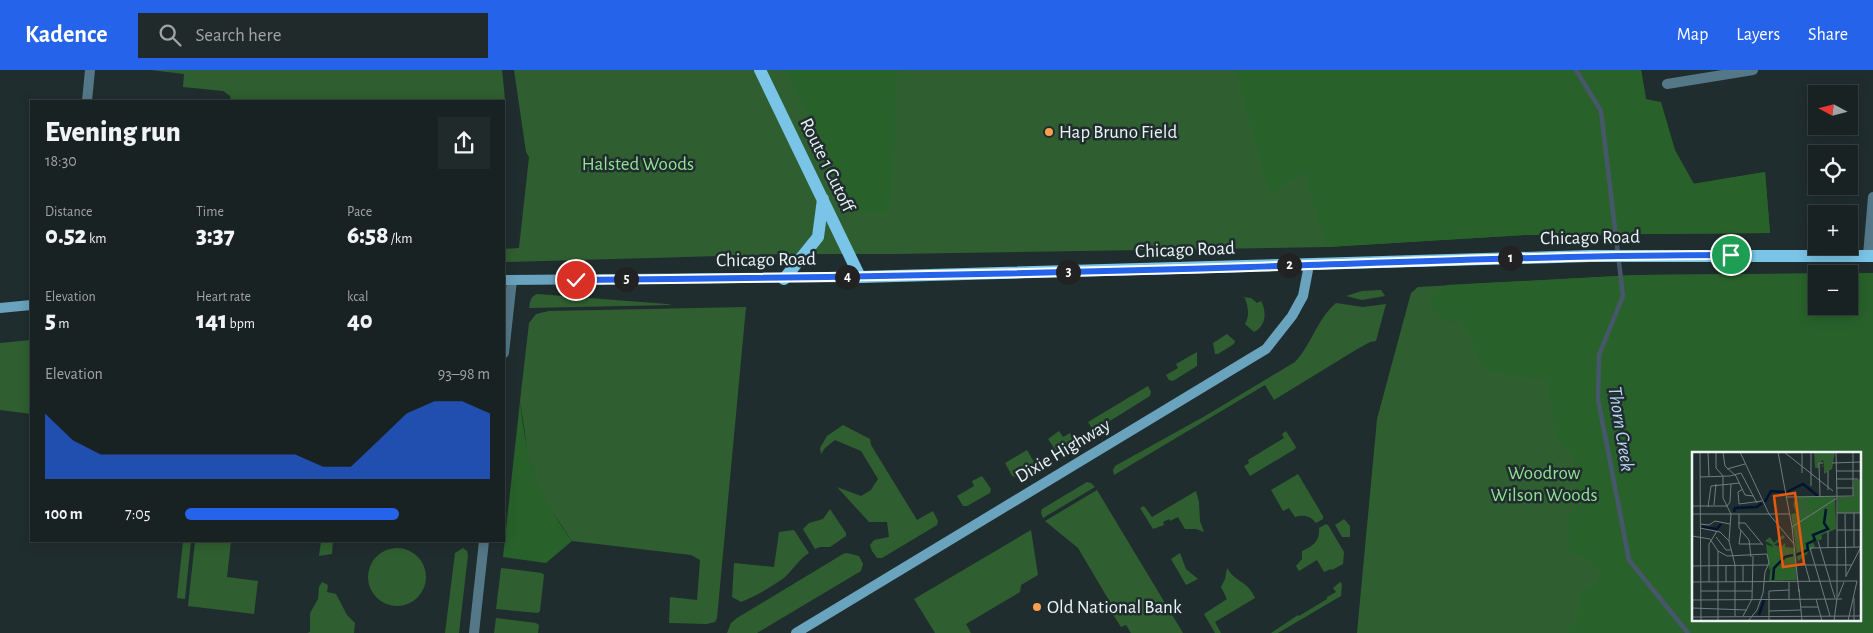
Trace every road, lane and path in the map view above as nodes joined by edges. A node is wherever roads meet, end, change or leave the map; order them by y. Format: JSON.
{"nodes":[{"id":1,"x":90,"y":70,"type":"edge"},
{"id":2,"x":760,"y":70,"type":"edge"},
{"id":3,"x":1752,"y":70,"type":"edge"},
{"id":4,"x":1667,"y":84,"type":"dead end"},
{"id":5,"x":87,"y":100,"type":"edge"},
{"id":6,"x":1873,"y":197,"type":"edge"},
{"id":7,"x":823,"y":199,"type":"junction"},
{"id":8,"x":1871,"y":255,"type":"edge"},
{"id":9,"x":1309,"y":264,"type":"junction"},
{"id":10,"x":860,"y":277,"type":"junction"},
{"id":11,"x":784,"y":279,"type":"junction"},
{"id":12,"x":508,"y":280,"type":"edge"},
{"id":13,"x":30,"y":306,"type":"edge"},
{"id":14,"x":0,"y":308,"type":"edge"},
{"id":15,"x":505,"y":336,"type":"edge"},
{"id":16,"x":484,"y":542,"type":"edge"},
{"id":17,"x":474,"y":633,"type":"edge"},
{"id":18,"x":796,"y":633,"type":"edge"}],
"edges":[{"from":1,"to":5,"type":"street"},
{"from":2,"to":7,"type":"main road","name":"Route 1 Cutoff"},
{"from":3,"to":4,"type":"street"},
{"from":6,"to":8,"type":"street"},
{"from":7,"to":10,"type":"main road","name":"Route 1 Cutoff"},
{"from":7,"to":11,"type":"main road"},
{"from":8,"to":9,"type":"main road","name":"Chicago Road"},
{"from":9,"to":10,"type":"main road","name":"Chicago Road"},
{"from":9,"to":18,"type":"main road","name":"Dixie Highway"},
{"from":10,"to":11,"type":"main road","name":"Chicago Road"},
{"from":11,"to":12,"type":"main road","name":"Chicago Road"},
{"from":12,"to":15,"type":"street"},
{"from":13,"to":14,"type":"main road"},
{"from":16,"to":17,"type":"street"}]}
